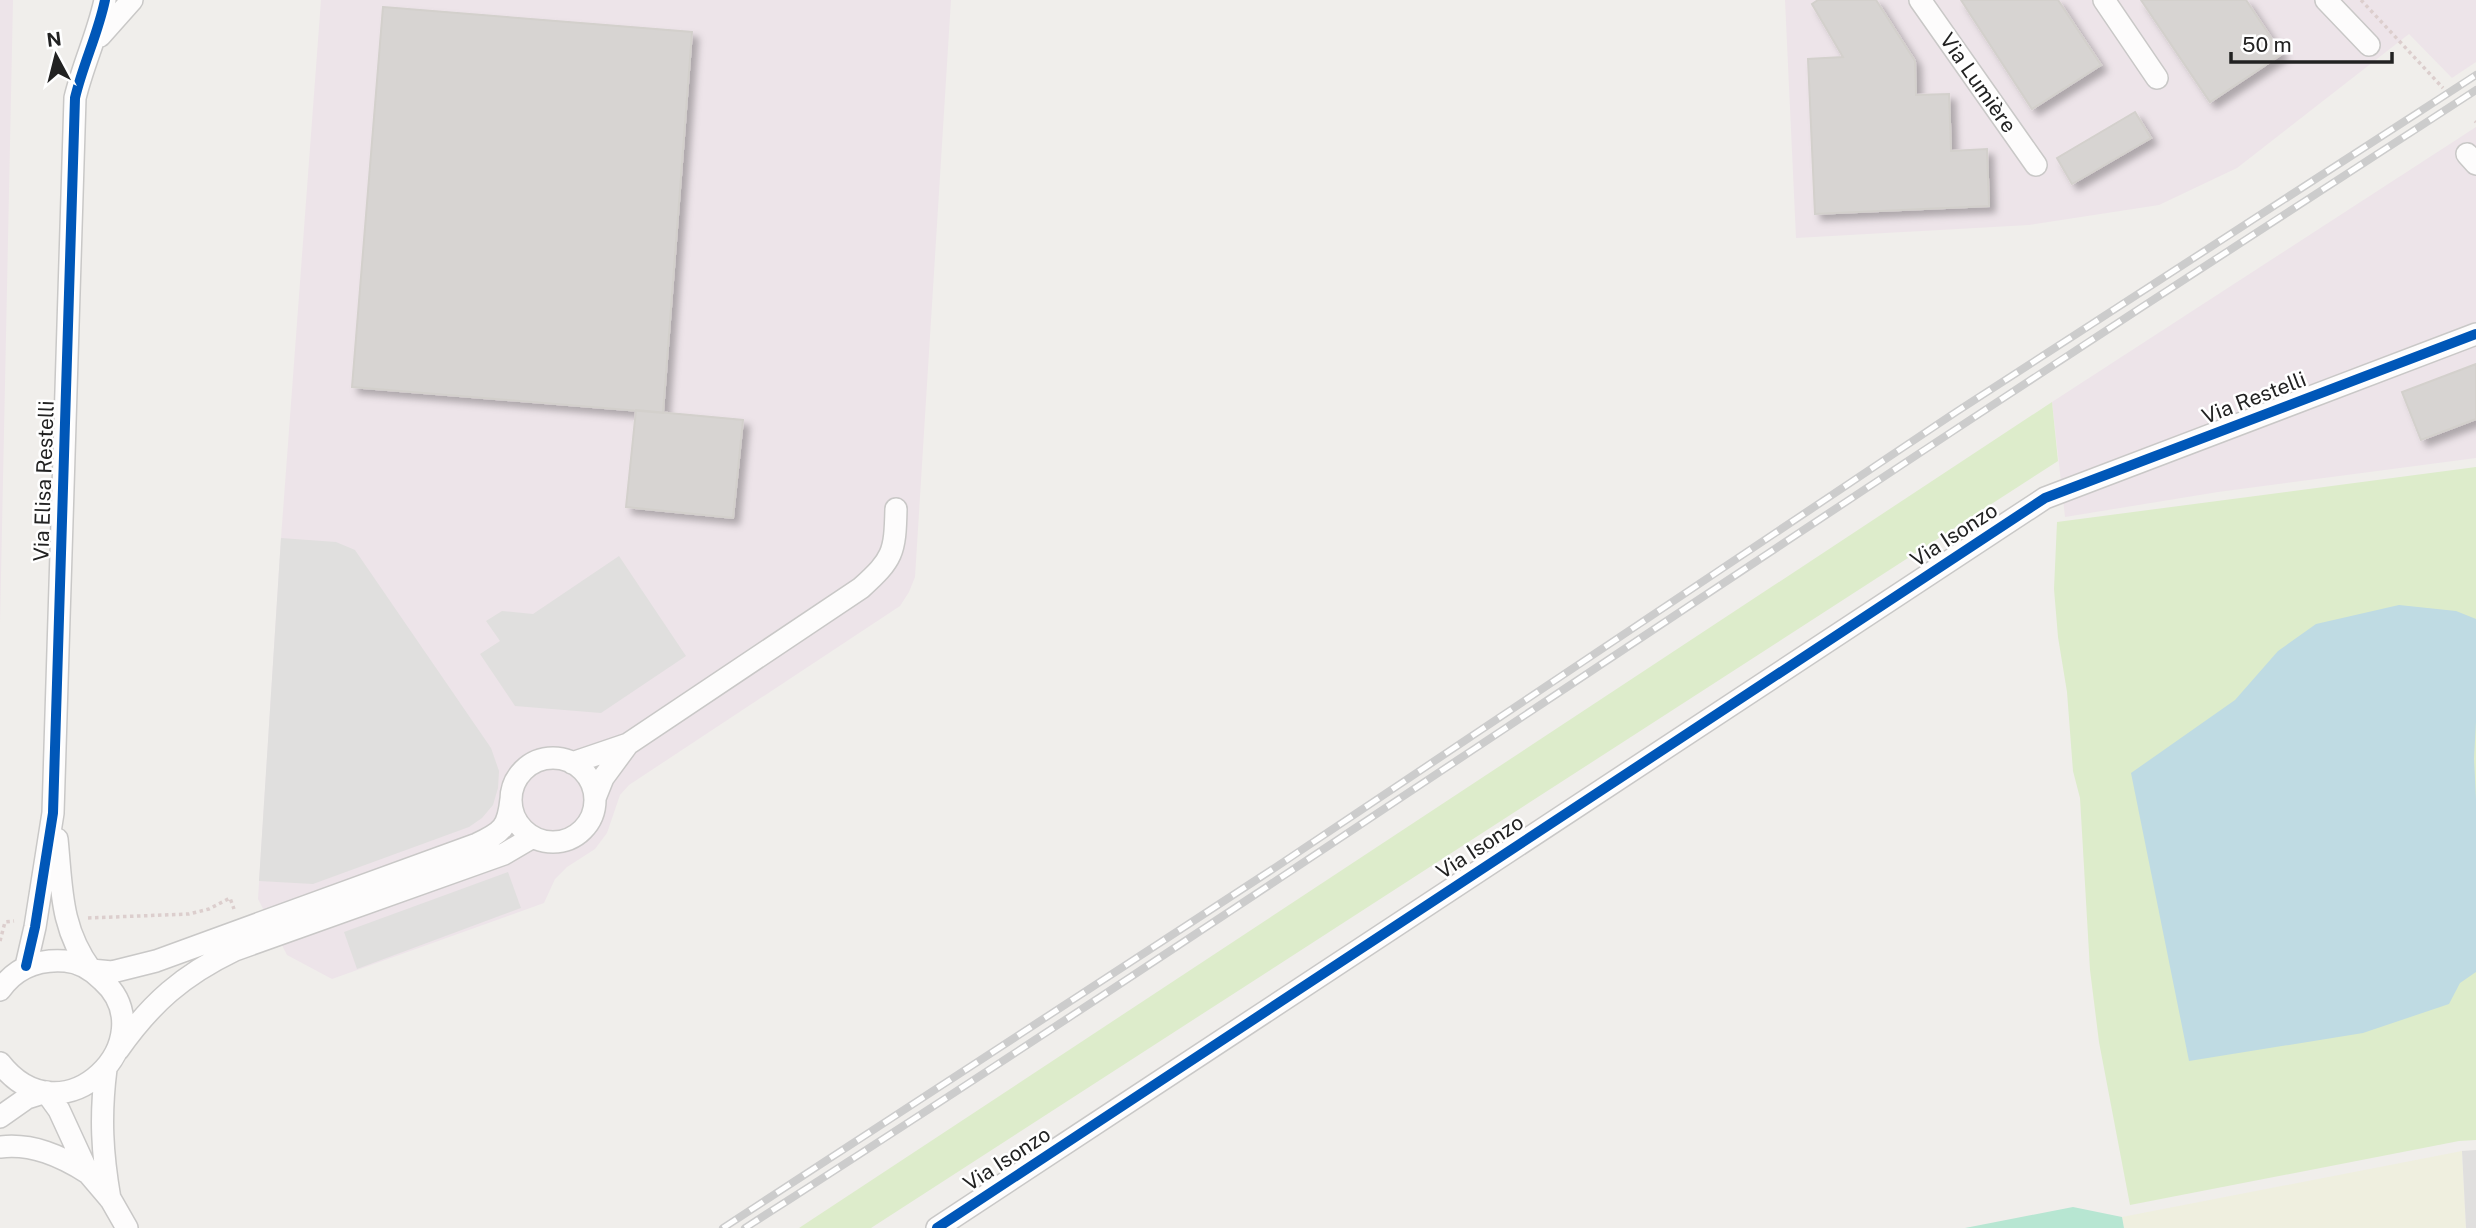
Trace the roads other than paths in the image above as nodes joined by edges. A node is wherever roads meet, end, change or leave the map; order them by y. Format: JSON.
{"nodes":[{"id":1,"x":105,"y":0,"type":"edge"},
{"id":2,"x":132,"y":0,"type":"edge"},
{"id":3,"x":1920,"y":0,"type":"edge"},
{"id":4,"x":2104,"y":0,"type":"edge"},
{"id":5,"x":2326,"y":0,"type":"edge"},
{"id":6,"x":2369,"y":45,"type":"dead end"},
{"id":7,"x":92,"y":46,"type":"junction"},
{"id":8,"x":2157,"y":78,"type":"dead end"},
{"id":9,"x":2036,"y":165,"type":"dead end"},
{"id":10,"x":2476,"y":334,"type":"edge"},
{"id":11,"x":2045,"y":498,"type":"joint"},
{"id":12,"x":896,"y":509,"type":"dead end"},
{"id":13,"x":628,"y":744,"type":"junction"},
{"id":14,"x":572,"y":763,"type":"junction"},
{"id":15,"x":595,"y":798,"type":"junction"},
{"id":16,"x":511,"y":799,"type":"junction"},
{"id":17,"x":53,"y":813,"type":"junction"},
{"id":18,"x":533,"y":837,"type":"junction"},
{"id":19,"x":26,"y":966,"type":"junction"},
{"id":20,"x":91,"y":970,"type":"junction"},
{"id":21,"x":0,"y":990,"type":"edge"},
{"id":22,"x":118,"y":1050,"type":"junction"},
{"id":23,"x":0,"y":1063,"type":"edge"},
{"id":24,"x":106,"y":1069,"type":"junction"},
{"id":25,"x":46,"y":1092,"type":"junction"},
{"id":26,"x":0,"y":1117,"type":"edge"},
{"id":27,"x":0,"y":1147,"type":"edge"},
{"id":28,"x":88,"y":1173,"type":"junction"},
{"id":29,"x":111,"y":1200,"type":"junction"},
{"id":30,"x":127,"y":1228,"type":"edge"},
{"id":31,"x":937,"y":1228,"type":"edge"}],
"edges":[{"from":1,"to":7,"type":"street","name":"Via Elisa Restelli"},
{"from":2,"to":7,"type":"street","name":"Via Elisa Restelli"},
{"from":3,"to":9,"type":"street","name":"Via Lumière"},
{"from":4,"to":8,"type":"street"},
{"from":5,"to":6,"type":"street"},
{"from":7,"to":17,"type":"street","name":"Via Elisa Restelli"},
{"from":10,"to":11,"type":"street","name":"Via Restelli"},
{"from":11,"to":31,"type":"street","name":"Via Isonzo"},
{"from":12,"to":13,"type":"street"},
{"from":13,"to":14,"type":"street"},
{"from":13,"to":15,"type":"street"},
{"from":14,"to":15,"type":"street"},
{"from":14,"to":16,"type":"street"},
{"from":15,"to":18,"type":"street"},
{"from":16,"to":18,"type":"street"},
{"from":16,"to":20,"type":"street"},
{"from":17,"to":19,"type":"street","name":"Via Elisa Restelli"},
{"from":17,"to":20,"type":"street","name":"Via Elisa Restelli"},
{"from":18,"to":22,"type":"street"},
{"from":19,"to":20,"type":"street"},
{"from":19,"to":21,"type":"street"},
{"from":20,"to":22,"type":"street","name":"Via Elisa Restelli"},
{"from":22,"to":24,"type":"street"},
{"from":23,"to":25,"type":"street"},
{"from":24,"to":25,"type":"street"},
{"from":24,"to":29,"type":"street"},
{"from":25,"to":26,"type":"street"},
{"from":25,"to":28,"type":"street"},
{"from":27,"to":28,"type":"street"},
{"from":28,"to":29,"type":"street"},
{"from":29,"to":30,"type":"street"}]}
